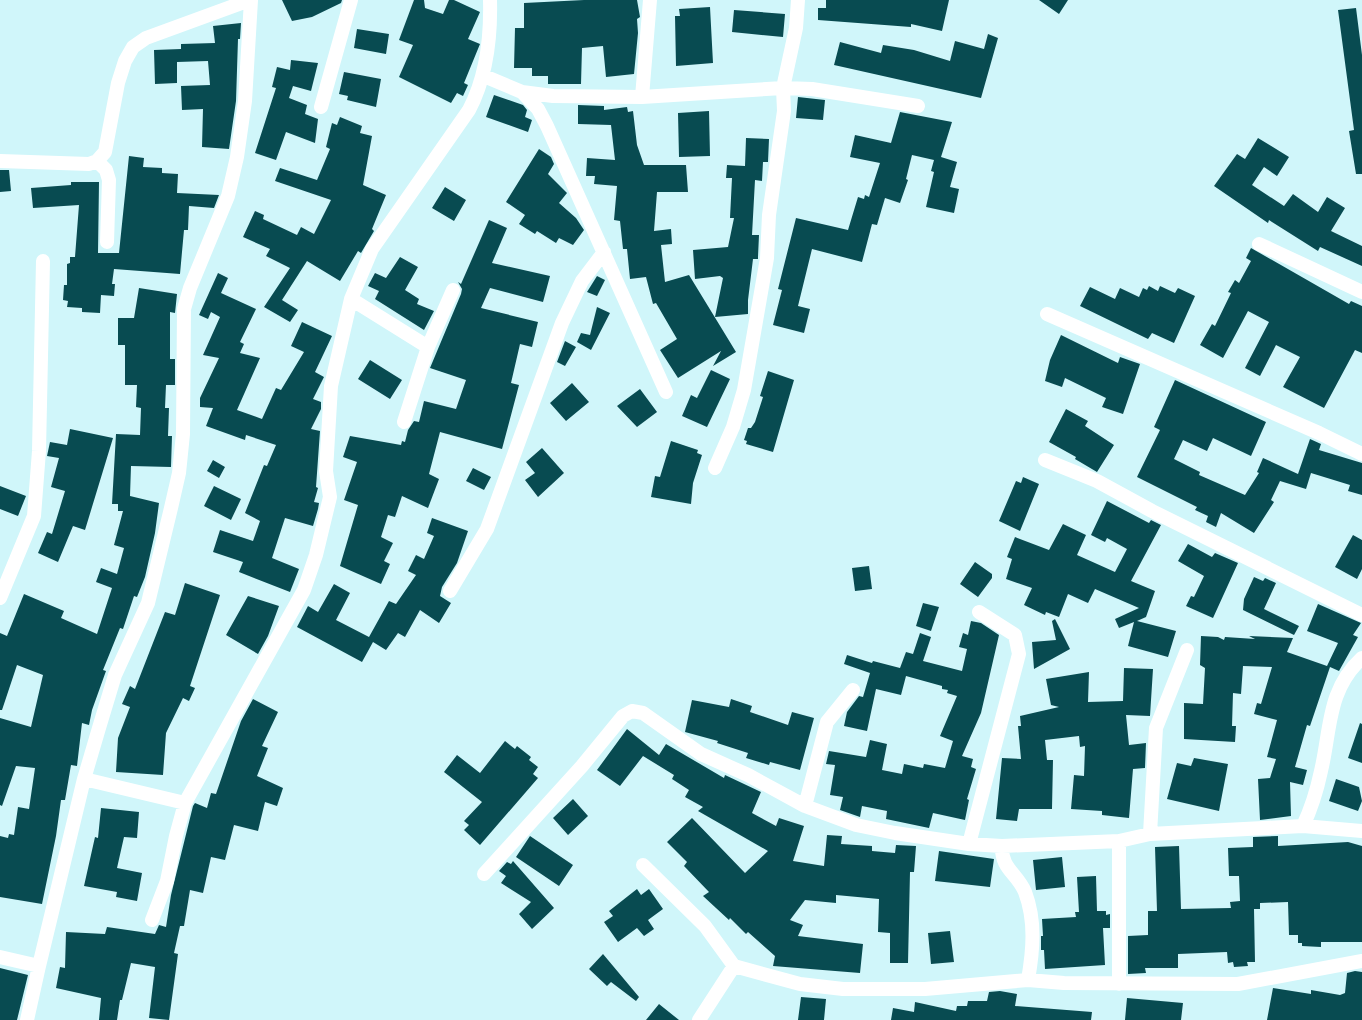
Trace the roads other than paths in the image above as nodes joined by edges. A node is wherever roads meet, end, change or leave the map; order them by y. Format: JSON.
{"nodes":[{"id":1,"x":251,"y":0,"type":"edge"},
{"id":2,"x":351,"y":0,"type":"edge"},
{"id":3,"x":490,"y":0,"type":"edge"},
{"id":4,"x":650,"y":0,"type":"edge"},
{"id":5,"x":798,"y":0,"type":"edge"},
{"id":6,"x":484,"y":76,"type":"junction"},
{"id":7,"x":783,"y":88,"type":"junction"},
{"id":8,"x":522,"y":92,"type":"junction"},
{"id":9,"x":642,"y":97,"type":"junction"},
{"id":10,"x":918,"y":106,"type":"dead end"},
{"id":11,"x":320,"y":108,"type":"dead end"},
{"id":12,"x":97,"y":160,"type":"junction"},
{"id":13,"x":0,"y":161,"type":"edge"},
{"id":14,"x":107,"y":242,"type":"dead end"},
{"id":15,"x":1259,"y":244,"type":"dead end"},
{"id":16,"x":604,"y":252,"type":"junction"},
{"id":17,"x":43,"y":261,"type":"dead end"},
{"id":18,"x":453,"y":290,"type":"dead end"},
{"id":19,"x":1362,"y":292,"type":"edge"},
{"id":20,"x":351,"y":299,"type":"junction"},
{"id":21,"x":1047,"y":314,"type":"dead end"},
{"id":22,"x":428,"y":347,"type":"junction"},
{"id":23,"x":666,"y":392,"type":"dead end"},
{"id":24,"x":404,"y":422,"type":"dead end"},
{"id":25,"x":1362,"y":454,"type":"edge"},
{"id":26,"x":1045,"y":460,"type":"dead end"},
{"id":27,"x":715,"y":468,"type":"dead end"},
{"id":28,"x":450,"y":591,"type":"dead end"},
{"id":29,"x":0,"y":598,"type":"edge"},
{"id":30,"x":980,"y":612,"type":"dead end"},
{"id":31,"x":1362,"y":615,"type":"edge"},
{"id":32,"x":1187,"y":650,"type":"dead end"},
{"id":33,"x":1362,"y":658,"type":"edge"},
{"id":34,"x":853,"y":690,"type":"dead end"},
{"id":35,"x":84,"y":779,"type":"junction"},
{"id":36,"x":185,"y":803,"type":"junction"},
{"id":37,"x":805,"y":806,"type":"junction"},
{"id":38,"x":1303,"y":826,"type":"junction"},
{"id":39,"x":1362,"y":831,"type":"edge"},
{"id":40,"x":1150,"y":834,"type":"junction"},
{"id":41,"x":1119,"y":841,"type":"junction"},
{"id":42,"x":969,"y":844,"type":"junction"},
{"id":43,"x":1002,"y":846,"type":"junction"},
{"id":44,"x":643,"y":865,"type":"dead end"},
{"id":45,"x":484,"y":874,"type":"dead end"},
{"id":46,"x":152,"y":920,"type":"dead end"},
{"id":47,"x":0,"y":957,"type":"edge"},
{"id":48,"x":1362,"y":961,"type":"edge"},
{"id":49,"x":39,"y":966,"type":"junction"},
{"id":50,"x":734,"y":966,"type":"junction"},
{"id":51,"x":1028,"y":980,"type":"junction"},
{"id":52,"x":1119,"y":984,"type":"junction"},
{"id":53,"x":27,"y":1020,"type":"edge"},
{"id":54,"x":699,"y":1020,"type":"edge"}],
"edges":[{"from":1,"to":12,"type":"street"},
{"from":1,"to":35,"type":"street"},
{"from":2,"to":11,"type":"street"},
{"from":3,"to":6,"type":"street"},
{"from":4,"to":9,"type":"street"},
{"from":5,"to":7,"type":"street"},
{"from":6,"to":8,"type":"street"},
{"from":6,"to":20,"type":"street"},
{"from":7,"to":9,"type":"street"},
{"from":7,"to":10,"type":"street"},
{"from":7,"to":27,"type":"street"},
{"from":8,"to":9,"type":"street"},
{"from":8,"to":16,"type":"street"},
{"from":12,"to":13,"type":"street"},
{"from":12,"to":14,"type":"street"},
{"from":15,"to":19,"type":"street"},
{"from":16,"to":23,"type":"street"},
{"from":16,"to":28,"type":"street"},
{"from":17,"to":29,"type":"street"},
{"from":18,"to":22,"type":"street"},
{"from":20,"to":22,"type":"street"},
{"from":20,"to":36,"type":"street"},
{"from":21,"to":25,"type":"street"},
{"from":22,"to":24,"type":"street"},
{"from":26,"to":31,"type":"street"},
{"from":30,"to":42,"type":"street"},
{"from":32,"to":40,"type":"street"},
{"from":33,"to":38,"type":"street"},
{"from":34,"to":37,"type":"street"},
{"from":35,"to":36,"type":"street"},
{"from":35,"to":49,"type":"street"},
{"from":36,"to":46,"type":"street"},
{"from":37,"to":42,"type":"street"},
{"from":37,"to":45,"type":"street"},
{"from":38,"to":39,"type":"street"},
{"from":38,"to":40,"type":"street"},
{"from":40,"to":41,"type":"street"},
{"from":41,"to":43,"type":"street"},
{"from":41,"to":52,"type":"street"},
{"from":42,"to":43,"type":"street"},
{"from":43,"to":51,"type":"street"},
{"from":44,"to":50,"type":"street"},
{"from":47,"to":49,"type":"street"},
{"from":48,"to":52,"type":"street"},
{"from":49,"to":53,"type":"street"},
{"from":50,"to":51,"type":"street"},
{"from":50,"to":54,"type":"street"},
{"from":51,"to":52,"type":"street"}]}
